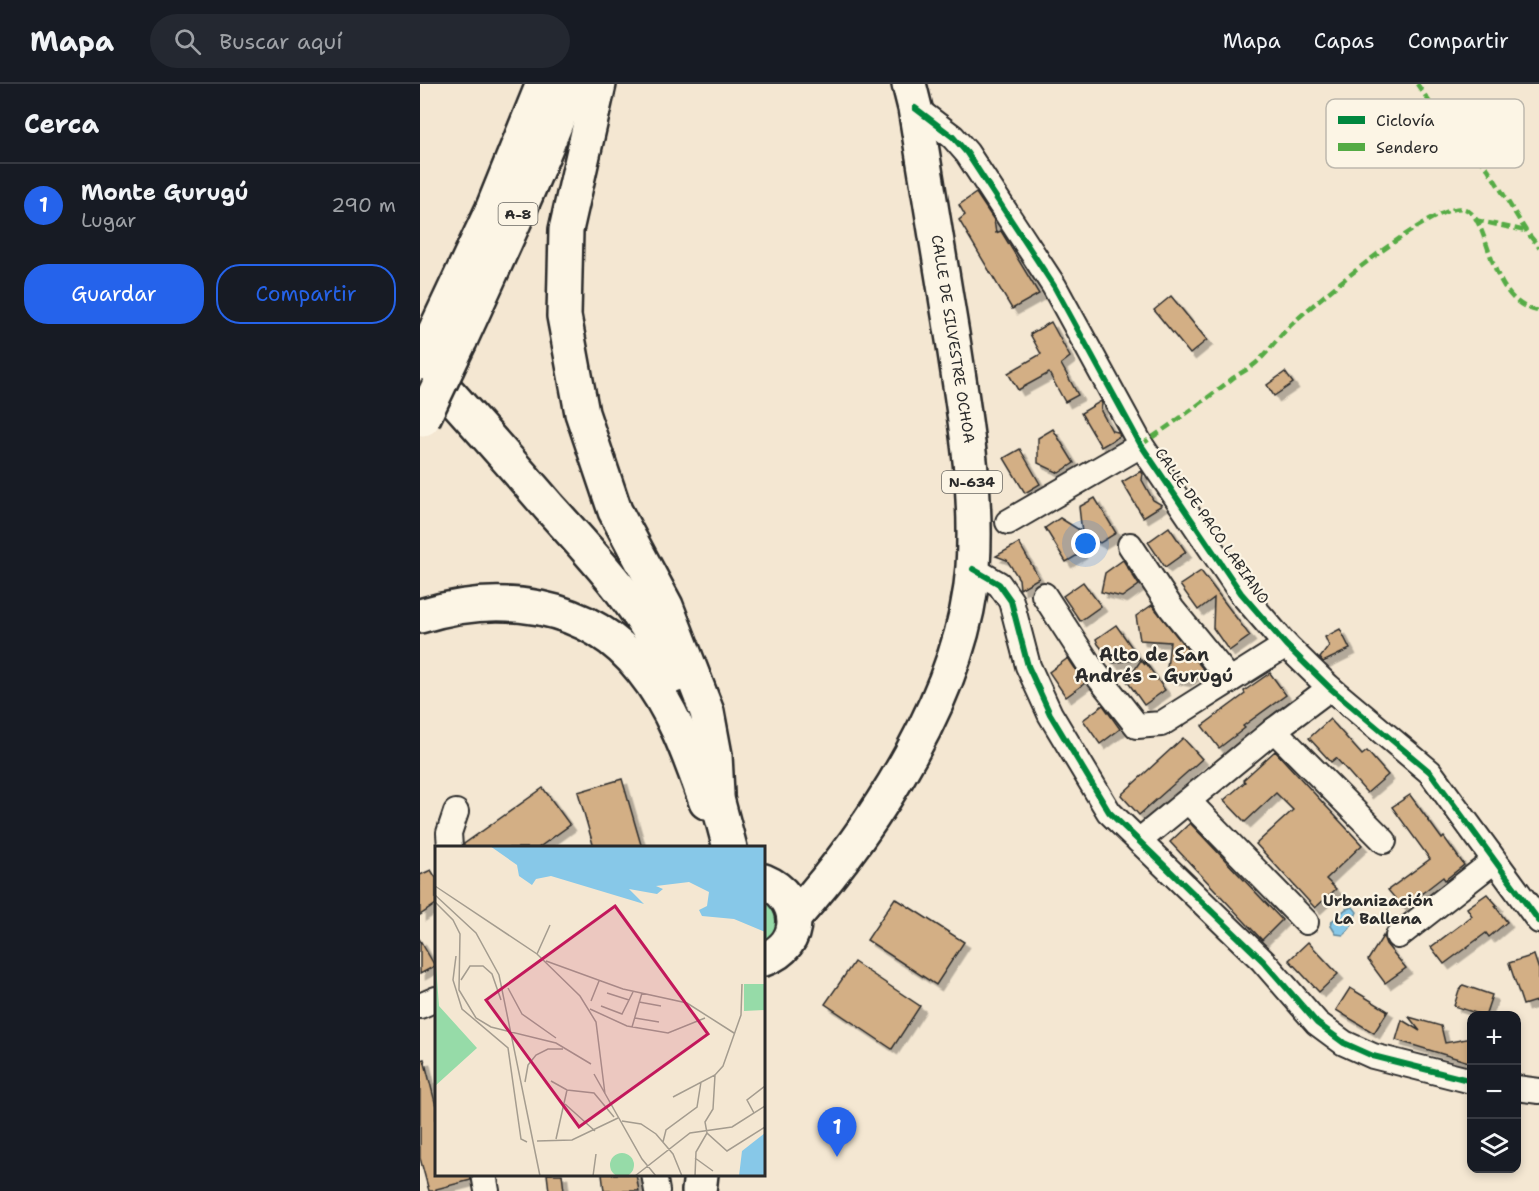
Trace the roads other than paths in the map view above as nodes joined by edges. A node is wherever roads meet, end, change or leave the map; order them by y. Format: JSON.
{"nodes":[{"id":1,"x":527,"y":84,"type":"edge"},
{"id":2,"x":543,"y":84,"type":"edge"},
{"id":3,"x":570,"y":84,"type":"edge"},
{"id":4,"x":599,"y":84,"type":"edge"},
{"id":5,"x":912,"y":96,"type":"edge"},
{"id":6,"x":492,"y":210,"type":"junction"},
{"id":7,"x":449,"y":334,"type":"junction"},
{"id":8,"x":420,"y":362,"type":"edge"},
{"id":9,"x":421,"y":422,"type":"edge"},
{"id":10,"x":1141,"y":445,"type":"junction"},
{"id":11,"x":1008,"y":522,"type":"dead end"},
{"id":12,"x":1130,"y":545,"type":"dead end"},
{"id":13,"x":973,"y":569,"type":"junction"},
{"id":14,"x":1044,"y":595,"type":"dead end"},
{"id":15,"x":420,"y":616,"type":"edge"},
{"id":16,"x":1286,"y":645,"type":"junction"},
{"id":17,"x":1230,"y":680,"type":"junction"},
{"id":18,"x":1330,"y":688,"type":"junction"},
{"id":19,"x":695,"y":730,"type":"junction"},
{"id":20,"x":1274,"y":730,"type":"junction"},
{"id":21,"x":717,"y":794,"type":"junction"},
{"id":22,"x":1188,"y":802,"type":"junction"},
{"id":23,"x":456,"y":812,"type":"dead end"},
{"id":24,"x":721,"y":841,"type":"edge"},
{"id":25,"x":1139,"y":841,"type":"junction"},
{"id":26,"x":1384,"y":841,"type":"dead end"},
{"id":27,"x":450,"y":846,"type":"edge"},
{"id":28,"x":846,"y":854,"type":"junction"},
{"id":29,"x":1494,"y":861,"type":"junction"},
{"id":30,"x":770,"y":884,"type":"edge"},
{"id":31,"x":794,"y":918,"type":"junction"},
{"id":32,"x":1539,"y":921,"type":"edge"},
{"id":33,"x":1306,"y":922,"type":"dead end"},
{"id":34,"x":1398,"y":936,"type":"dead end"},
{"id":35,"x":766,"y":963,"type":"edge"},
{"id":36,"x":435,"y":999,"type":"edge"},
{"id":37,"x":420,"y":1006,"type":"edge"},
{"id":38,"x":1467,"y":1080,"type":"edge"},
{"id":39,"x":1521,"y":1088,"type":"edge"},
{"id":40,"x":1539,"y":1090,"type":"edge"},
{"id":41,"x":484,"y":1176,"type":"edge"},
{"id":42,"x":654,"y":1176,"type":"edge"},
{"id":43,"x":701,"y":1176,"type":"edge"},
{"id":44,"x":487,"y":1191,"type":"edge"},
{"id":45,"x":657,"y":1191,"type":"edge"},
{"id":46,"x":699,"y":1191,"type":"edge"}],
"edges":[{"from":1,"to":6,"type":"highway"},
{"from":2,"to":6,"type":"highway","number":"A-8"},
{"from":3,"to":7,"type":"highway","number":"A-8"},
{"from":4,"to":21,"type":"highway"},
{"from":5,"to":10,"type":"street","name":"CALLE DE PACO LABIANO"},
{"from":5,"to":13,"type":"highway","name":"CALLE DE SILVESTRE OCHOA","number":"N-634"},
{"from":6,"to":7,"type":"highway","number":"A-8"},
{"from":7,"to":8,"type":"highway","number":"A-8","bridge":true},
{"from":7,"to":9,"type":"highway","number":"A-8","bridge":true},
{"from":8,"to":19,"type":"highway"},
{"from":10,"to":11,"type":"street","name":"CALLE DE PACO LABIANO"},
{"from":10,"to":16,"type":"street","name":"CALLE DE PACO LABIANO"},
{"from":12,"to":17,"type":"street"},
{"from":13,"to":25,"type":"street"},
{"from":13,"to":28,"type":"highway","name":"CALLE DE SILVESTRE OCHOA","number":"N-634"},
{"from":14,"to":17,"type":"street"},
{"from":15,"to":24,"type":"highway"},
{"from":16,"to":17,"type":"street"},
{"from":16,"to":18,"type":"street","name":"CALLE DE PACO LABIANO"},
{"from":18,"to":20,"type":"street"},
{"from":18,"to":29,"type":"street","name":"CALLE DE PACO LABIANO"},
{"from":19,"to":21,"type":"highway"},
{"from":19,"to":24,"type":"highway"},
{"from":20,"to":22,"type":"street"},
{"from":20,"to":26,"type":"street"},
{"from":21,"to":24,"type":"highway"},
{"from":22,"to":25,"type":"street"},
{"from":22,"to":33,"type":"street"},
{"from":23,"to":27,"type":"street"},
{"from":25,"to":38,"type":"street"},
{"from":28,"to":30,"type":"highway","number":"N-634"},
{"from":28,"to":31,"type":"highway","number":"N-634"},
{"from":29,"to":32,"type":"street","name":"CALLE DE PACO LABIANO"},
{"from":29,"to":34,"type":"street"},
{"from":30,"to":31,"type":"highway","number":"N-634"},
{"from":31,"to":35,"type":"highway","number":"N-634"},
{"from":36,"to":37,"type":"street"},
{"from":39,"to":40,"type":"street"},
{"from":41,"to":44,"type":"street"},
{"from":42,"to":45,"type":"street"},
{"from":43,"to":46,"type":"highway"}]}
